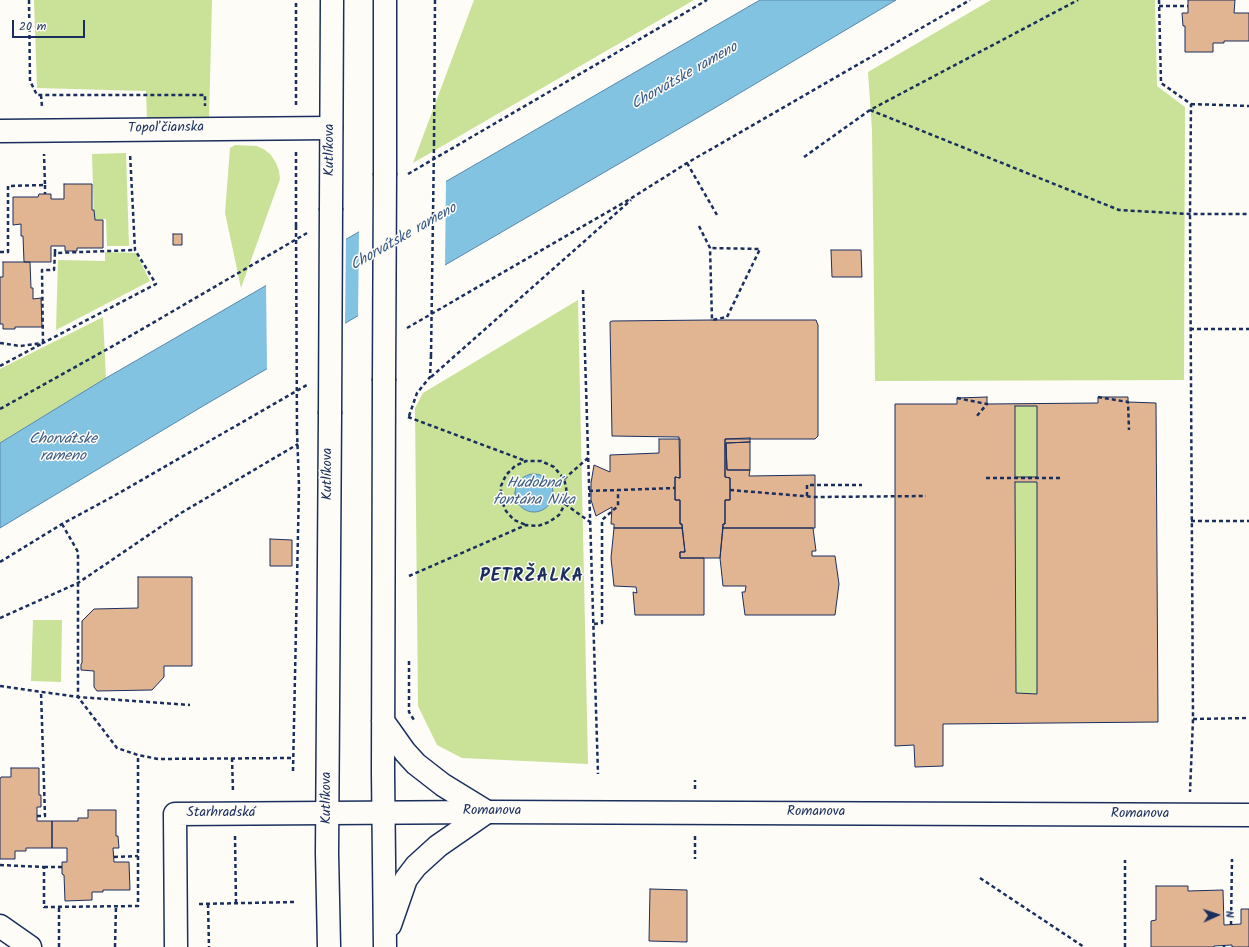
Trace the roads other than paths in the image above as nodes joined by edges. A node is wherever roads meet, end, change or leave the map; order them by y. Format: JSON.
{"nodes":[{"id":1,"x":332,"y":0,"type":"edge"},
{"id":2,"x":385,"y":0,"type":"edge"},
{"id":3,"x":331,"y":128,"type":"junction"},
{"id":4,"x":0,"y":131,"type":"edge"},
{"id":5,"x":383,"y":721,"type":"junction"},
{"id":6,"x":487,"y":812,"type":"junction"},
{"id":7,"x":328,"y":813,"type":"junction"},
{"id":8,"x":383,"y":813,"type":"junction"},
{"id":9,"x":1249,"y":815,"type":"edge"},
{"id":10,"x":0,"y":926,"type":"edge"},
{"id":11,"x":385,"y":942,"type":"edge"},
{"id":12,"x":30,"y":947,"type":"edge"},
{"id":13,"x":176,"y":947,"type":"edge"},
{"id":14,"x":329,"y":947,"type":"edge"}],
"edges":[{"from":1,"to":3,"type":"main road","name":"Kutlíkova"},
{"from":2,"to":5,"type":"main road","bridge":true},
{"from":3,"to":4,"type":"main road","name":"Topoľčianska"},
{"from":3,"to":7,"type":"main road","name":"Kutlíkova","bridge":true},
{"from":5,"to":6,"type":"main road"},
{"from":5,"to":8,"type":"main road"},
{"from":6,"to":8,"type":"main road","name":"Romanova"},
{"from":6,"to":9,"type":"main road","name":"Romanova"},
{"from":6,"to":11,"type":"main road"},
{"from":7,"to":8,"type":"main road","name":"Romanova"},
{"from":7,"to":13,"type":"main road","name":"Starhradská"},
{"from":7,"to":14,"type":"main road","name":"Kutlíkova"},
{"from":8,"to":11,"type":"main road"},
{"from":10,"to":12,"type":"main road"}]}
